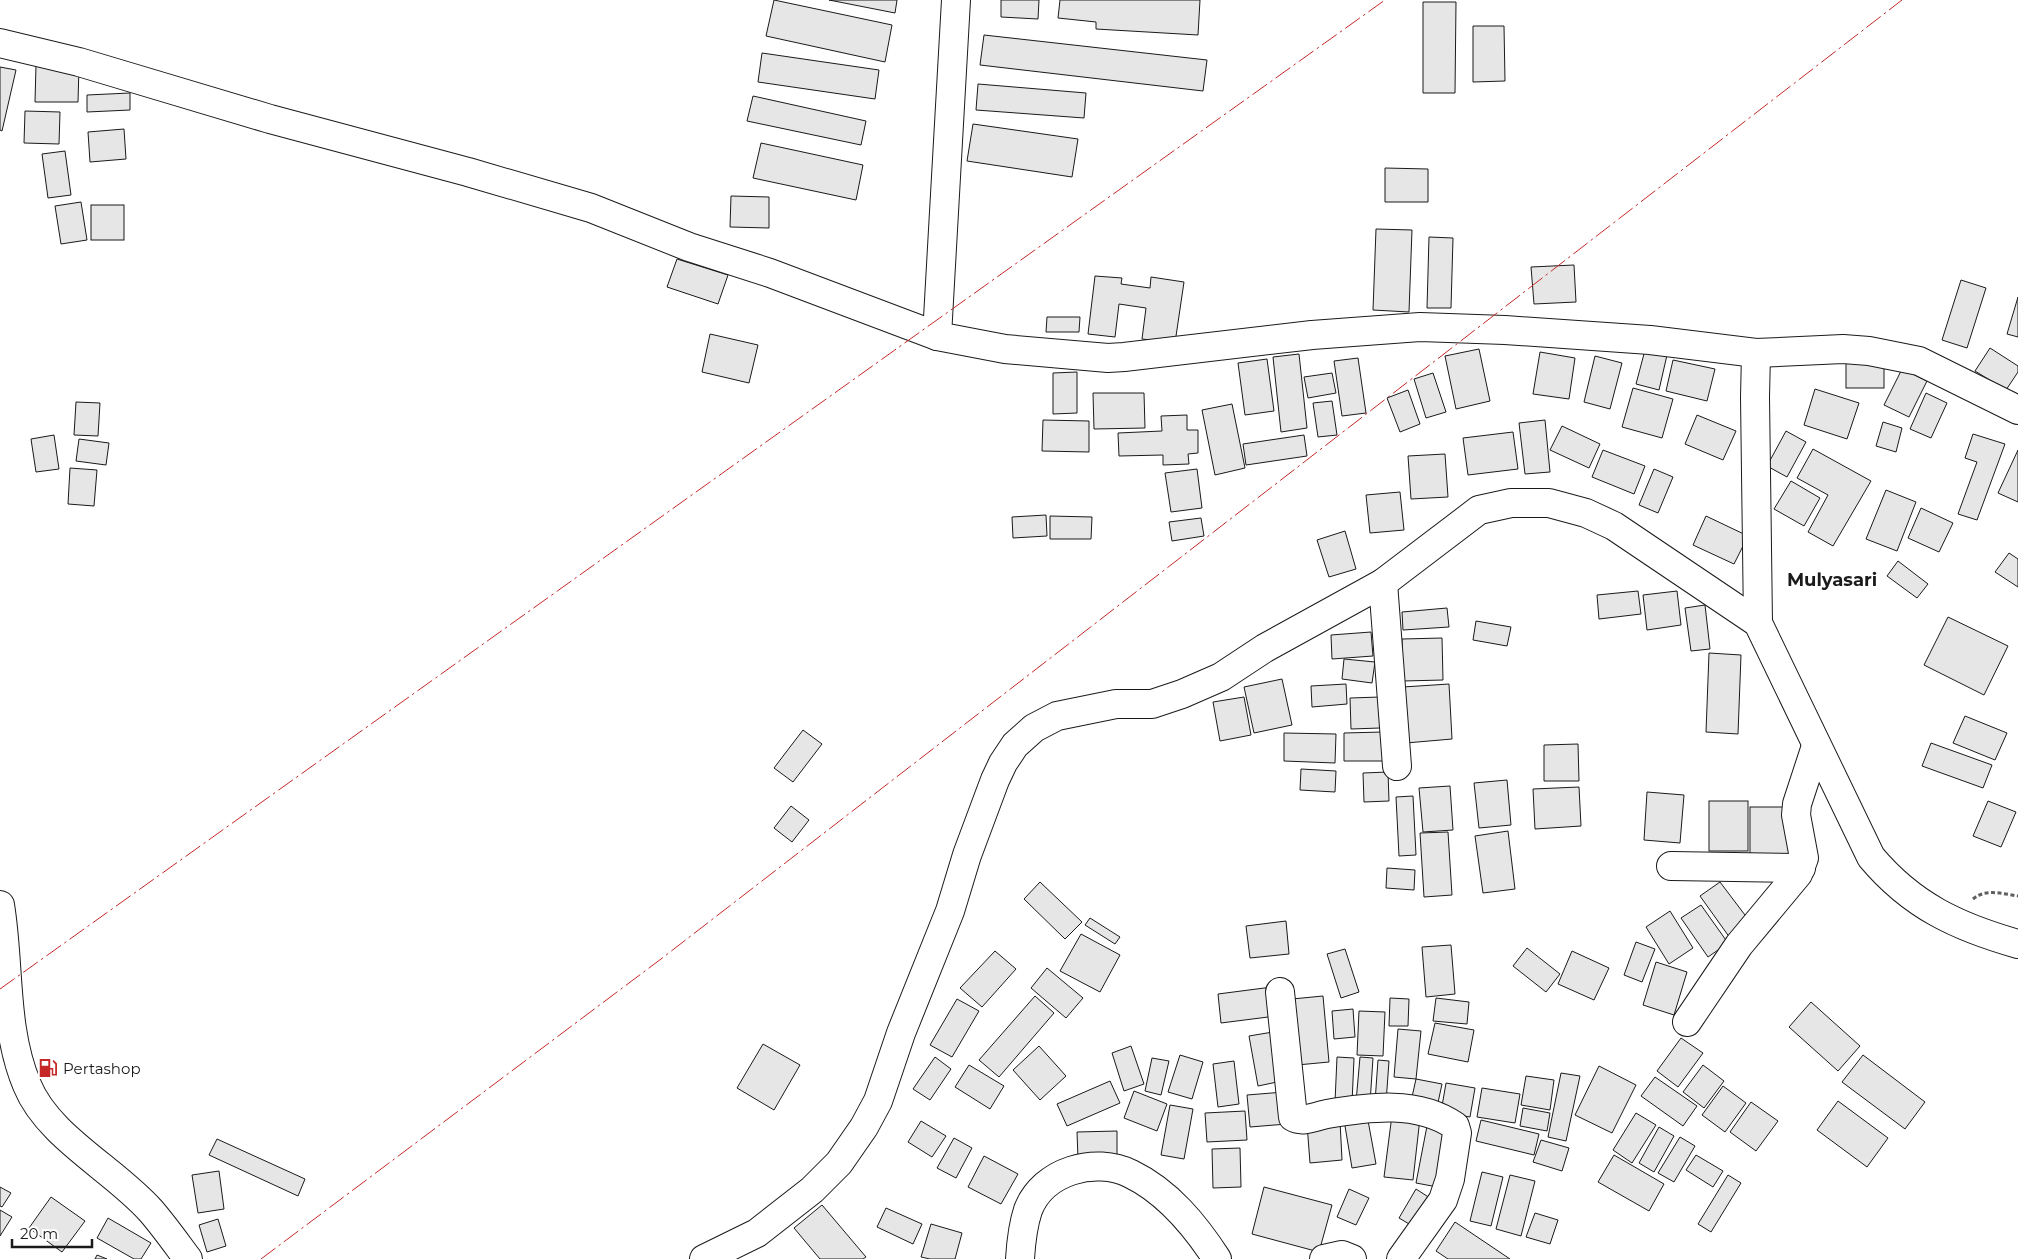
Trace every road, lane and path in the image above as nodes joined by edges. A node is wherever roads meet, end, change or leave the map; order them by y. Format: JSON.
{"nodes":[{"id":1,"x":956,"y":0,"type":"edge"},
{"id":2,"x":0,"y":43,"type":"edge"},
{"id":3,"x":937,"y":336,"type":"junction"},
{"id":4,"x":1756,"y":353,"type":"junction"},
{"id":5,"x":2018,"y":410,"type":"edge"},
{"id":6,"x":1383,"y":583,"type":"junction"},
{"id":7,"x":1758,"y":623,"type":"junction"},
{"id":8,"x":1816,"y":746,"type":"junction"},
{"id":9,"x":1397,"y":766,"type":"dead end"},
{"id":10,"x":1671,"y":866,"type":"dead end"},
{"id":11,"x":1800,"y":868,"type":"junction"},
{"id":12,"x":0,"y":905,"type":"edge"},
{"id":13,"x":2018,"y":944,"type":"edge"},
{"id":14,"x":1280,"y":992,"type":"dead end"},
{"id":15,"x":1687,"y":1022,"type":"dead end"},
{"id":16,"x":188,"y":1259,"type":"edge"},
{"id":17,"x":704,"y":1259,"type":"edge"},
{"id":18,"x":1020,"y":1259,"type":"edge"},
{"id":19,"x":1217,"y":1259,"type":"edge"},
{"id":20,"x":1324,"y":1259,"type":"edge"},
{"id":21,"x":1352,"y":1259,"type":"edge"},
{"id":22,"x":1401,"y":1259,"type":"edge"}],
"edges":[{"from":1,"to":3,"type":"street"},
{"from":2,"to":3,"type":"street"},
{"from":3,"to":4,"type":"street"},
{"from":4,"to":5,"type":"street"},
{"from":4,"to":7,"type":"street"},
{"from":6,"to":7,"type":"street"},
{"from":6,"to":9,"type":"street"},
{"from":6,"to":17,"type":"street"},
{"from":7,"to":8,"type":"street"},
{"from":8,"to":11,"type":"street"},
{"from":8,"to":13,"type":"street"},
{"from":10,"to":11,"type":"street"},
{"from":11,"to":15,"type":"street"},
{"from":12,"to":16,"type":"street"},
{"from":14,"to":22,"type":"street"},
{"from":18,"to":19,"type":"street"},
{"from":20,"to":21,"type":"street"}]}
